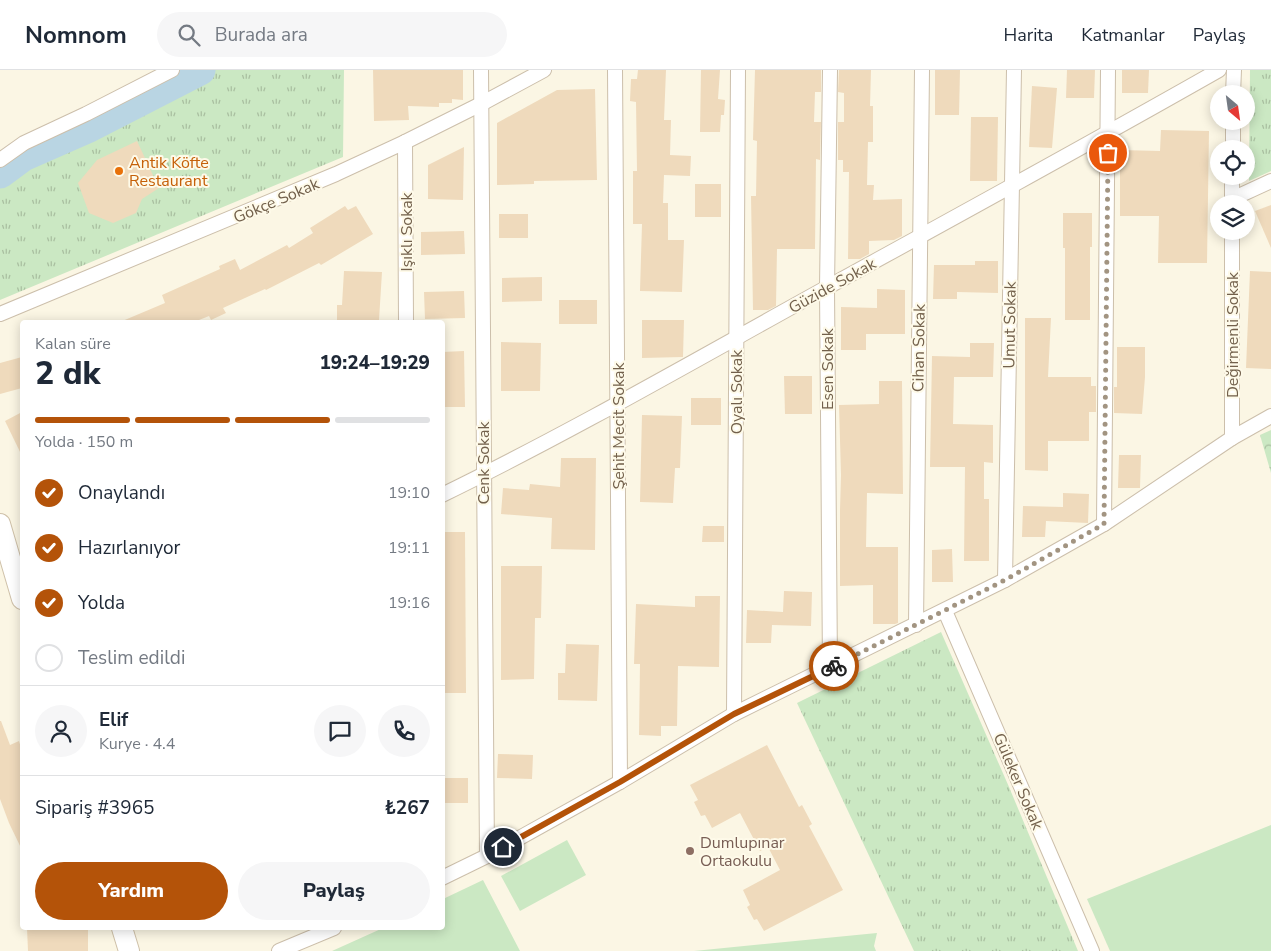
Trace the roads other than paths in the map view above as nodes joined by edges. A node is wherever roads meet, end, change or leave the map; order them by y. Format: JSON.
{"nodes":[{"id":1,"x":172,"y":70,"type":"edge"},
{"id":2,"x":481,"y":70,"type":"edge"},
{"id":3,"x":544,"y":70,"type":"edge"},
{"id":4,"x":615,"y":70,"type":"edge"},
{"id":5,"x":738,"y":70,"type":"edge"},
{"id":6,"x":830,"y":70,"type":"edge"},
{"id":7,"x":922,"y":70,"type":"edge"},
{"id":8,"x":1014,"y":70,"type":"edge"},
{"id":9,"x":1108,"y":70,"type":"edge"},
{"id":10,"x":1218,"y":70,"type":"edge"},
{"id":11,"x":1234,"y":70,"type":"edge"},
{"id":12,"x":1233,"y":85,"type":"edge"},
{"id":13,"x":481,"y":104,"type":"junction"},
{"id":14,"x":1108,"y":133,"type":"junction"},
{"id":15,"x":405,"y":142,"type":"junction"},
{"id":16,"x":0,"y":160,"type":"edge"},
{"id":17,"x":1271,"y":181,"type":"edge"},
{"id":18,"x":1011,"y":187,"type":"junction"},
{"id":19,"x":1244,"y":195,"type":"edge"},
{"id":20,"x":920,"y":237,"type":"junction"},
{"id":21,"x":1232,"y":240,"type":"edge"},
{"id":22,"x":827,"y":288,"type":"junction"},
{"id":23,"x":0,"y":314,"type":"edge"},
{"id":24,"x":406,"y":320,"type":"edge"},
{"id":25,"x":736,"y":338,"type":"junction"},
{"id":26,"x":618,"y":403,"type":"junction"},
{"id":27,"x":1271,"y":416,"type":"edge"},
{"id":28,"x":1232,"y":438,"type":"junction"},
{"id":29,"x":483,"y":475,"type":"junction"},
{"id":30,"x":445,"y":494,"type":"edge"},
{"id":31,"x":0,"y":524,"type":"edge"},
{"id":32,"x":1104,"y":524,"type":"junction"},
{"id":33,"x":1005,"y":580,"type":"junction"},
{"id":34,"x":20,"y":592,"type":"edge"},
{"id":35,"x":945,"y":610,"type":"junction"},
{"id":36,"x":916,"y":625,"type":"junction"},
{"id":37,"x":830,"y":668,"type":"junction"},
{"id":38,"x":734,"y":714,"type":"junction"},
{"id":39,"x":620,"y":782,"type":"junction"},
{"id":40,"x":487,"y":856,"type":"junction"},
{"id":41,"x":445,"y":877,"type":"edge"},
{"id":42,"x":123,"y":930,"type":"edge"},
{"id":43,"x":329,"y":930,"type":"edge"},
{"id":44,"x":129,"y":951,"type":"edge"},
{"id":45,"x":279,"y":951,"type":"edge"},
{"id":46,"x":1092,"y":951,"type":"edge"}],
"edges":[{"from":1,"to":16,"type":"street"},
{"from":2,"to":13,"type":"street","name":"Cenk Sokak"},
{"from":3,"to":13,"type":"street","name":"Gökçe Sokak"},
{"from":4,"to":26,"type":"street","name":"Şehit Mecit Sokak"},
{"from":5,"to":25,"type":"street","name":"Oyalı Sokak"},
{"from":6,"to":22,"type":"street","name":"Esen Sokak"},
{"from":7,"to":20,"type":"street","name":"Cihan Sokak"},
{"from":8,"to":18,"type":"street","name":"Umut Sokak"},
{"from":9,"to":14,"type":"street"},
{"from":10,"to":14,"type":"street","name":"Güzide Sokak"},
{"from":11,"to":12,"type":"street"},
{"from":13,"to":15,"type":"street","name":"Gökçe Sokak"},
{"from":13,"to":29,"type":"street","name":"Cenk Sokak"},
{"from":14,"to":18,"type":"street","name":"Güzide Sokak"},
{"from":14,"to":32,"type":"street"},
{"from":15,"to":23,"type":"street","name":"Gökçe Sokak"},
{"from":15,"to":24,"type":"street","name":"Işıklı Sokak"},
{"from":17,"to":19,"type":"street"},
{"from":18,"to":20,"type":"street","name":"Güzide Sokak"},
{"from":18,"to":33,"type":"street","name":"Umut Sokak"},
{"from":20,"to":22,"type":"street","name":"Güzide Sokak"},
{"from":20,"to":36,"type":"street","name":"Cihan Sokak"},
{"from":21,"to":28,"type":"street","name":"Değirmenli Sokak"},
{"from":22,"to":25,"type":"street","name":"Güzide Sokak"},
{"from":22,"to":37,"type":"street","name":"Esen Sokak"},
{"from":25,"to":26,"type":"street","name":"Güzide Sokak"},
{"from":25,"to":38,"type":"street","name":"Oyalı Sokak"},
{"from":26,"to":29,"type":"street","name":"Güzide Sokak"},
{"from":26,"to":39,"type":"street","name":"Şehit Mecit Sokak"},
{"from":27,"to":28,"type":"street"},
{"from":28,"to":32,"type":"street"},
{"from":29,"to":30,"type":"street","name":"Güzide Sokak"},
{"from":29,"to":40,"type":"street","name":"Cenk Sokak"},
{"from":31,"to":34,"type":"street"},
{"from":32,"to":33,"type":"street"},
{"from":33,"to":35,"type":"street"},
{"from":35,"to":36,"type":"street"},
{"from":35,"to":46,"type":"street","name":"Güleker Sokak"},
{"from":36,"to":37,"type":"street"},
{"from":37,"to":38,"type":"street"},
{"from":38,"to":39,"type":"street"},
{"from":39,"to":40,"type":"street"},
{"from":40,"to":41,"type":"street"},
{"from":42,"to":44,"type":"street"},
{"from":43,"to":45,"type":"street"}]}
